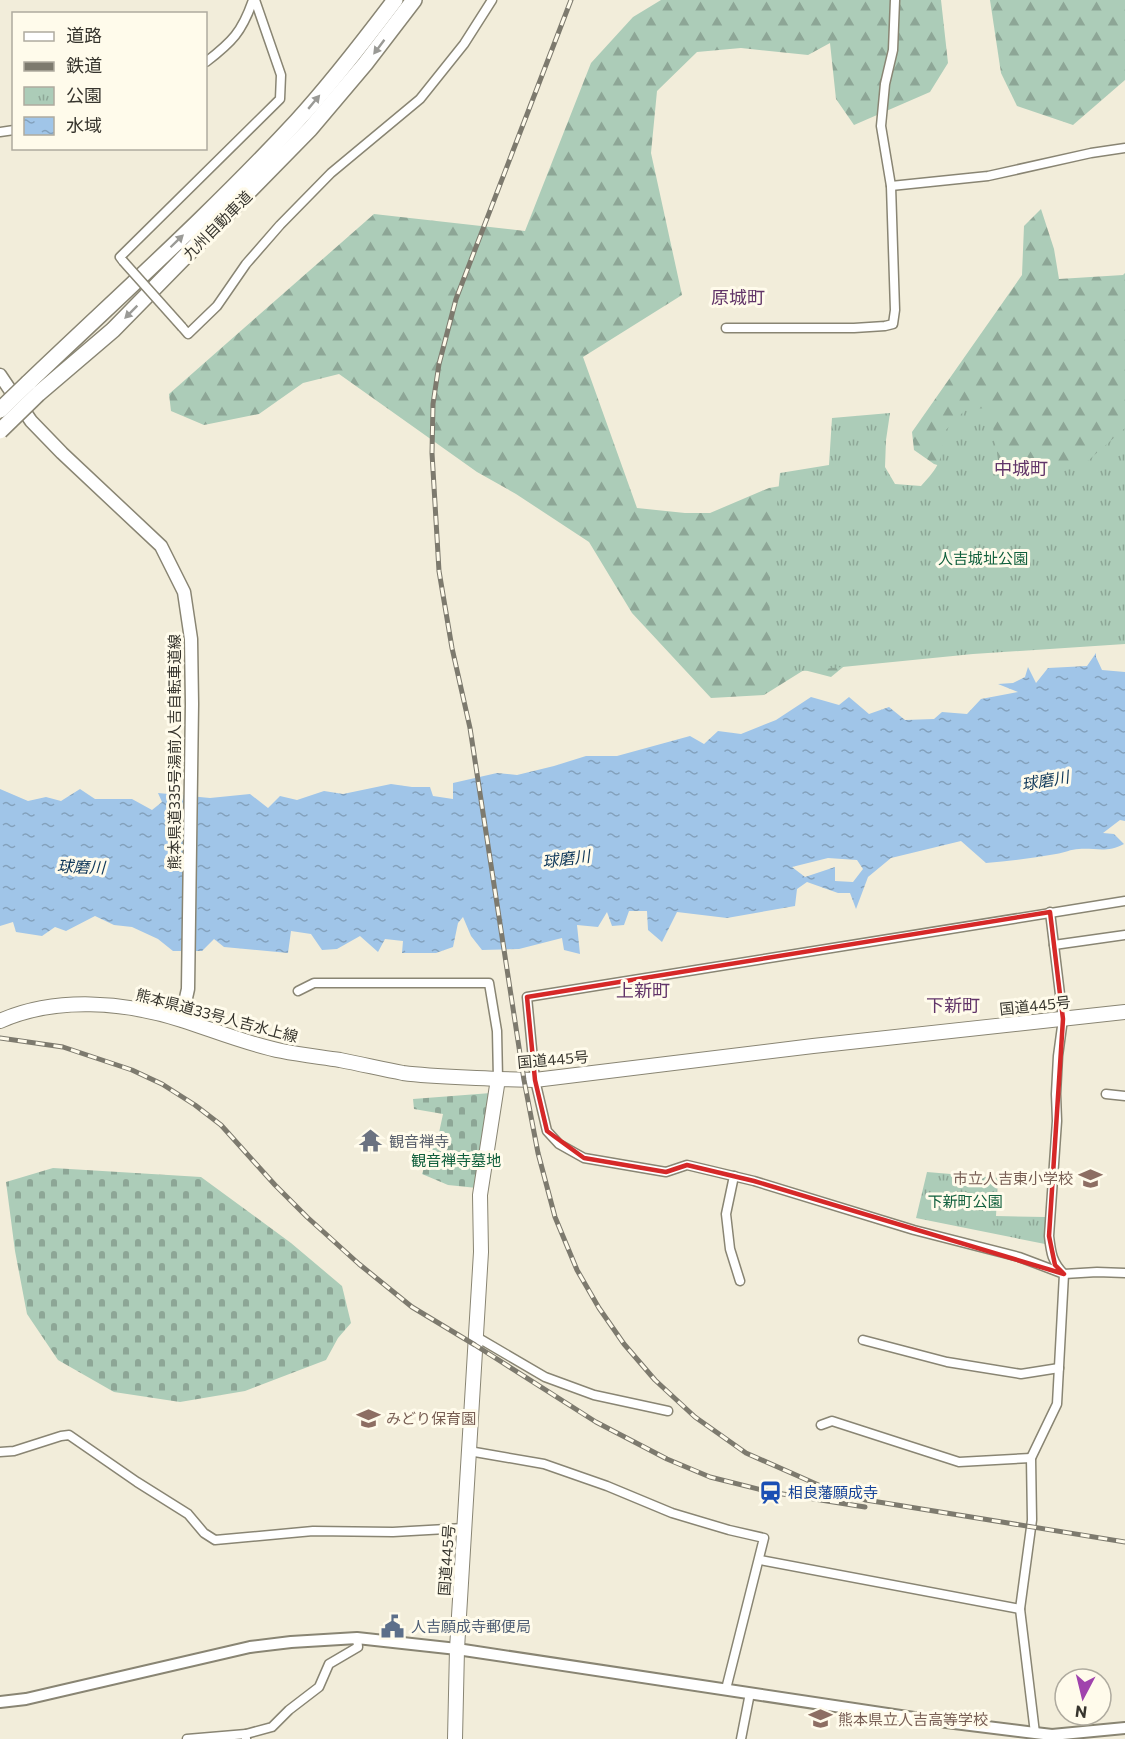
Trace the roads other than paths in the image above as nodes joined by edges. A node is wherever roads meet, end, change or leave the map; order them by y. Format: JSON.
{"nodes":[{"id":1,"x":254,"y":0,"type":"edge"},
{"id":2,"x":395,"y":0,"type":"edge"},
{"id":3,"x":414,"y":0,"type":"edge"},
{"id":4,"x":492,"y":0,"type":"edge"},
{"id":5,"x":895,"y":0,"type":"edge"},
{"id":6,"x":207,"y":61,"type":"edge"},
{"id":7,"x":1125,"y":148,"type":"edge"},
{"id":8,"x":891,"y":186,"type":"junction"},
{"id":9,"x":726,"y":328,"type":"dead end"},
{"id":10,"x":0,"y":375,"type":"edge"},
{"id":11,"x":33,"y":388,"type":"junction"},
{"id":12,"x":4,"y":391,"type":"edge"},
{"id":13,"x":0,"y":410,"type":"edge"},
{"id":14,"x":0,"y":431,"type":"edge"},
{"id":15,"x":1125,"y":901,"type":"edge"},
{"id":16,"x":1050,"y":912,"type":"junction"},
{"id":17,"x":1125,"y":935,"type":"edge"},
{"id":18,"x":1054,"y":945,"type":"junction"},
{"id":19,"x":298,"y":991,"type":"dead end"},
{"id":20,"x":1125,"y":1012,"type":"edge"},
{"id":21,"x":1063,"y":1018,"type":"junction"},
{"id":22,"x":181,"y":1020,"type":"junction"},
{"id":23,"x":0,"y":1021,"type":"edge"},
{"id":24,"x":498,"y":1079,"type":"junction"},
{"id":25,"x":535,"y":1080,"type":"junction"},
{"id":26,"x":1106,"y":1094,"type":"dead end"},
{"id":27,"x":1125,"y":1096,"type":"edge"},
{"id":28,"x":734,"y":1176,"type":"junction"},
{"id":29,"x":1125,"y":1273,"type":"edge"},
{"id":30,"x":1064,"y":1274,"type":"junction"},
{"id":31,"x":740,"y":1281,"type":"dead end"},
{"id":32,"x":475,"y":1336,"type":"junction"},
{"id":33,"x":863,"y":1340,"type":"dead end"},
{"id":34,"x":1059,"y":1368,"type":"junction"},
{"id":35,"x":668,"y":1411,"type":"dead end"},
{"id":36,"x":821,"y":1425,"type":"dead end"},
{"id":37,"x":469,"y":1451,"type":"junction"},
{"id":38,"x":0,"y":1452,"type":"edge"},
{"id":39,"x":1031,"y":1458,"type":"junction"},
{"id":40,"x":464,"y":1528,"type":"junction"},
{"id":41,"x":760,"y":1560,"type":"junction"},
{"id":42,"x":1020,"y":1609,"type":"junction"},
{"id":43,"x":357,"y":1638,"type":"junction"},
{"id":44,"x":457,"y":1649,"type":"junction"},
{"id":45,"x":726,"y":1689,"type":"junction"},
{"id":46,"x":750,"y":1692,"type":"junction"},
{"id":47,"x":0,"y":1702,"type":"edge"},
{"id":48,"x":1125,"y":1728,"type":"edge"},
{"id":49,"x":1035,"y":1733,"type":"junction"},
{"id":50,"x":246,"y":1737,"type":"edge"},
{"id":51,"x":1053,"y":1737,"type":"edge"},
{"id":52,"x":187,"y":1739,"type":"edge"},
{"id":53,"x":455,"y":1739,"type":"edge"},
{"id":54,"x":741,"y":1739,"type":"edge"}],
"edges":[{"from":1,"to":4,"type":"street","bridge":true},
{"from":1,"to":6,"type":"street"},
{"from":11,"to":2,"type":"highway","name":"九州自動車道","one_way":true},
{"from":3,"to":11,"type":"highway","name":"九州自動車道","one_way":true},
{"from":5,"to":8,"type":"street"},
{"from":7,"to":8,"type":"street"},
{"from":8,"to":9,"type":"street"},
{"from":10,"to":12,"type":"main road","name":"熊本県道335号湯前人吉自転車道線"},
{"from":11,"to":13,"type":"highway","name":"九州自動車道","bridge":true},
{"from":11,"to":14,"type":"highway","name":"九州自動車道","bridge":true},
{"from":12,"to":22,"type":"main road","name":"熊本県道335号湯前人吉自転車道線"},
{"from":15,"to":16,"type":"street"},
{"from":16,"to":18,"type":"street"},
{"from":16,"to":25,"type":"street"},
{"from":17,"to":18,"type":"street"},
{"from":18,"to":21,"type":"street"},
{"from":19,"to":24,"type":"street"},
{"from":20,"to":21,"type":"main road","name":"国道445号"},
{"from":21,"to":25,"type":"main road","name":"国道445号"},
{"from":21,"to":30,"type":"street"},
{"from":22,"to":23,"type":"main road","name":"熊本県道33号人吉水上線"},
{"from":22,"to":24,"type":"main road","name":"熊本県道33号人吉水上線"},
{"from":24,"to":25,"type":"main road","name":"国道445号"},
{"from":24,"to":32,"type":"main road","name":"国道445号"},
{"from":25,"to":28,"type":"street"},
{"from":26,"to":27,"type":"street"},
{"from":28,"to":30,"type":"street"},
{"from":28,"to":31,"type":"street"},
{"from":29,"to":30,"type":"street"},
{"from":30,"to":34,"type":"street"},
{"from":32,"to":35,"type":"street"},
{"from":32,"to":37,"type":"main road","name":"国道445号"},
{"from":33,"to":34,"type":"street"},
{"from":34,"to":39,"type":"street"},
{"from":36,"to":39,"type":"street"},
{"from":37,"to":40,"type":"main road","name":"国道445号"},
{"from":37,"to":41,"type":"street"},
{"from":38,"to":40,"type":"street"},
{"from":39,"to":42,"type":"street"},
{"from":40,"to":44,"type":"main road","name":"国道445号"},
{"from":41,"to":42,"type":"street"},
{"from":41,"to":45,"type":"street"},
{"from":42,"to":49,"type":"street"},
{"from":43,"to":44,"type":"street"},
{"from":43,"to":47,"type":"street"},
{"from":43,"to":50,"type":"street"},
{"from":44,"to":45,"type":"street"},
{"from":44,"to":53,"type":"main road","name":"国道445号"},
{"from":45,"to":46,"type":"street"},
{"from":46,"to":49,"type":"street"},
{"from":46,"to":54,"type":"street"},
{"from":48,"to":51,"type":"street"},
{"from":49,"to":51,"type":"street"},
{"from":50,"to":52,"type":"street"}]}
